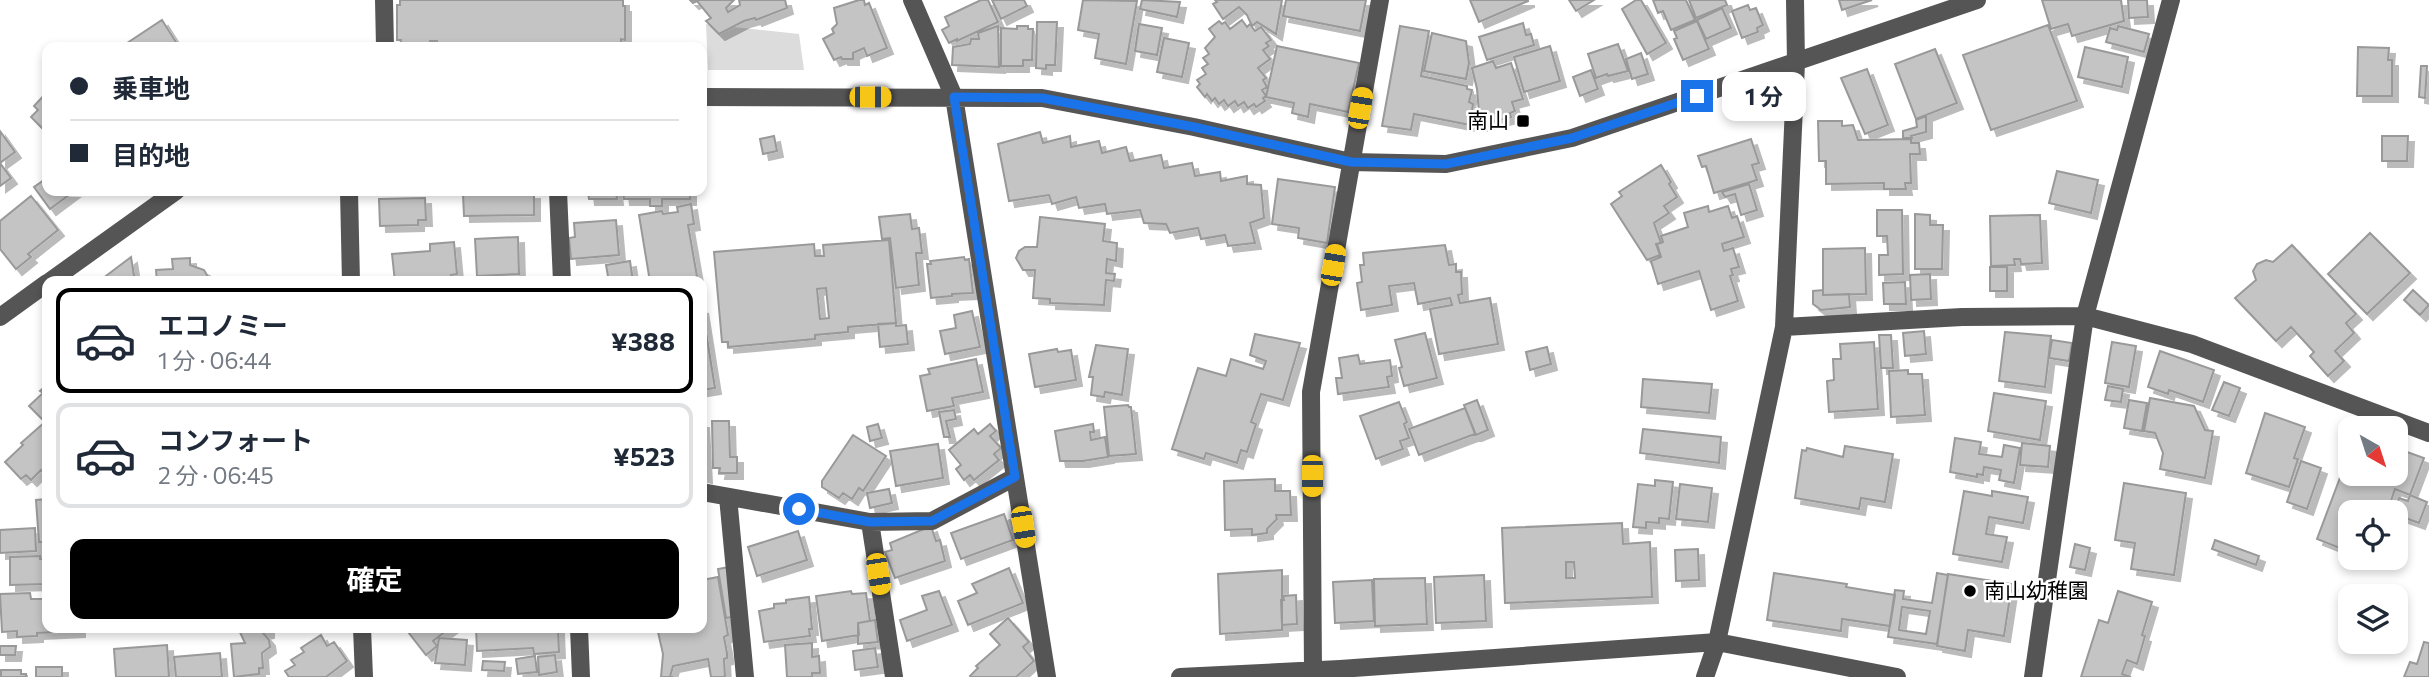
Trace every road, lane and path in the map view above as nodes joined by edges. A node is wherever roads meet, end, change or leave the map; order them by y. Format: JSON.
{"nodes":[{"id":1,"x":384,"y":0,"type":"edge"},
{"id":2,"x":912,"y":0,"type":"edge"},
{"id":3,"x":1380,"y":0,"type":"edge"},
{"id":4,"x":1795,"y":0,"type":"edge"},
{"id":5,"x":1977,"y":0,"type":"edge"},
{"id":6,"x":2171,"y":0,"type":"edge"},
{"id":7,"x":385,"y":42,"type":"edge"},
{"id":8,"x":1797,"y":62,"type":"junction"},
{"id":9,"x":707,"y":97,"type":"edge"},
{"id":10,"x":954,"y":97,"type":"junction"},
{"id":11,"x":1351,"y":162,"type":"junction"},
{"id":12,"x":169,"y":196,"type":"edge"},
{"id":13,"x":349,"y":196,"type":"edge"},
{"id":14,"x":558,"y":196,"type":"edge"},
{"id":15,"x":58,"y":276,"type":"edge"},
{"id":16,"x":351,"y":276,"type":"edge"},
{"id":17,"x":562,"y":276,"type":"edge"},
{"id":18,"x":42,"y":287,"type":"edge"},
{"id":19,"x":2085,"y":316,"type":"junction"},
{"id":20,"x":0,"y":317,"type":"edge"},
{"id":21,"x":1784,"y":327,"type":"junction"},
{"id":22,"x":2429,"y":433,"type":"edge"},
{"id":23,"x":1015,"y":477,"type":"junction"},
{"id":24,"x":707,"y":493,"type":"edge"},
{"id":25,"x":728,"y":497,"type":"junction"},
{"id":26,"x":870,"y":522,"type":"junction"},
{"id":27,"x":362,"y":633,"type":"edge"},
{"id":28,"x":579,"y":633,"type":"edge"},
{"id":29,"x":1717,"y":642,"type":"junction"},
{"id":30,"x":1313,"y":670,"type":"junction"},
{"id":31,"x":364,"y":677,"type":"edge"},
{"id":32,"x":581,"y":677,"type":"edge"},
{"id":33,"x":746,"y":677,"type":"edge"},
{"id":34,"x":894,"y":677,"type":"edge"},
{"id":35,"x":1047,"y":677,"type":"edge"},
{"id":36,"x":1180,"y":677,"type":"edge"},
{"id":37,"x":1704,"y":677,"type":"edge"},
{"id":38,"x":1897,"y":677,"type":"edge"},
{"id":39,"x":2033,"y":677,"type":"edge"}],
"edges":[{"from":1,"to":7,"type":"street"},
{"from":2,"to":10,"type":"street"},
{"from":3,"to":11,"type":"street"},
{"from":4,"to":8,"type":"street"},
{"from":5,"to":8,"type":"street"},
{"from":6,"to":19,"type":"street"},
{"from":8,"to":11,"type":"street"},
{"from":8,"to":21,"type":"street"},
{"from":9,"to":10,"type":"street"},
{"from":10,"to":11,"type":"street"},
{"from":10,"to":23,"type":"street"},
{"from":11,"to":30,"type":"street"},
{"from":12,"to":15,"type":"street"},
{"from":13,"to":16,"type":"street"},
{"from":14,"to":17,"type":"street"},
{"from":18,"to":20,"type":"street"},
{"from":19,"to":21,"type":"street"},
{"from":19,"to":22,"type":"street"},
{"from":19,"to":39,"type":"street"},
{"from":21,"to":29,"type":"street"},
{"from":23,"to":26,"type":"street"},
{"from":23,"to":35,"type":"street"},
{"from":24,"to":25,"type":"street"},
{"from":25,"to":26,"type":"street"},
{"from":25,"to":33,"type":"street"},
{"from":26,"to":34,"type":"street"},
{"from":27,"to":31,"type":"street"},
{"from":28,"to":32,"type":"street"},
{"from":29,"to":30,"type":"street"},
{"from":29,"to":37,"type":"street"},
{"from":29,"to":38,"type":"street"},
{"from":30,"to":36,"type":"street"}]}
